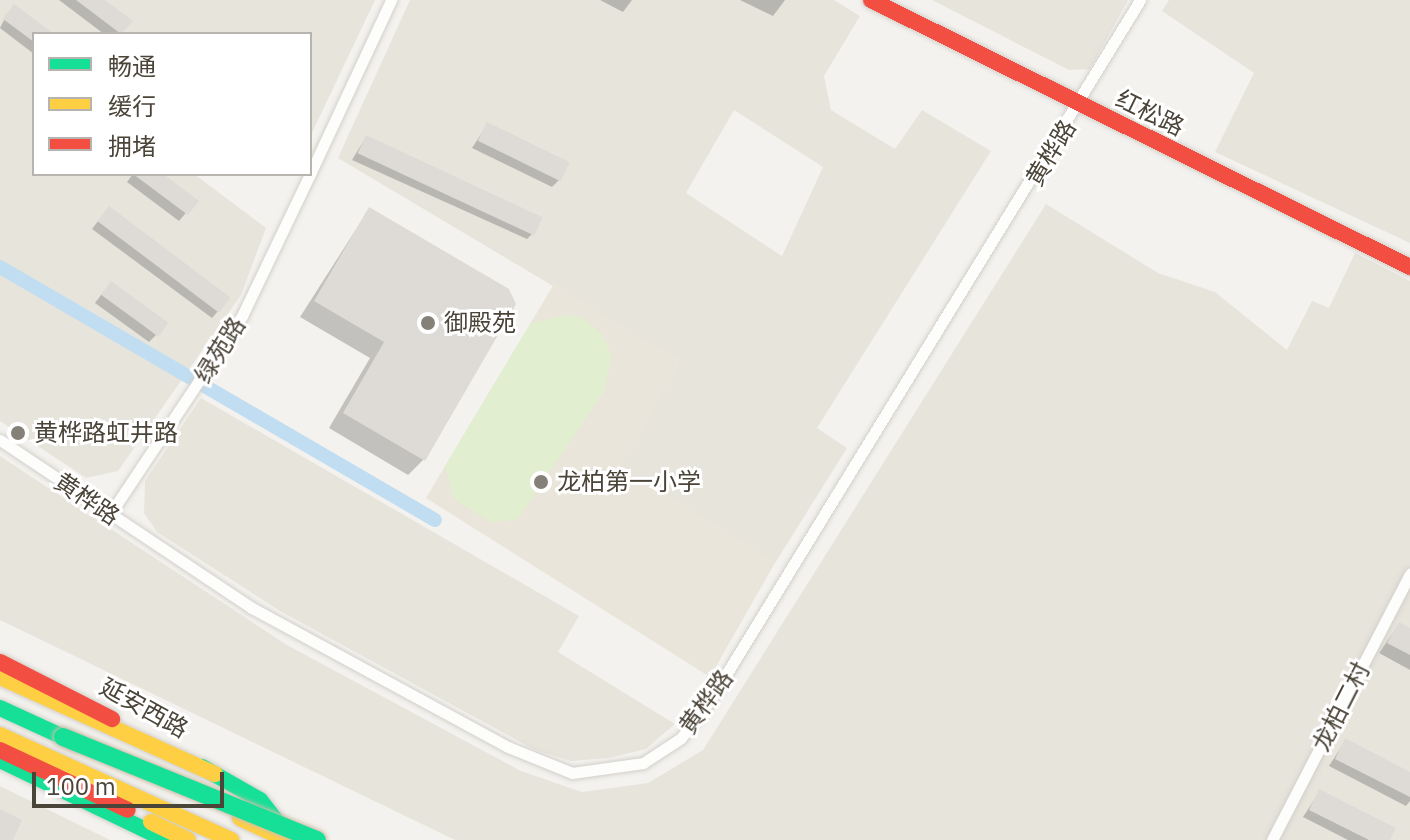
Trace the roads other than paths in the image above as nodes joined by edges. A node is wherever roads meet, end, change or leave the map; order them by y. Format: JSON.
{"nodes":[{"id":1,"x":391,"y":0,"type":"edge"},
{"id":2,"x":871,"y":0,"type":"edge"},
{"id":3,"x":1140,"y":0,"type":"edge"},
{"id":4,"x":1080,"y":106,"type":"junction"},
{"id":5,"x":312,"y":170,"type":"edge"},
{"id":6,"x":309,"y":176,"type":"edge"},
{"id":7,"x":1410,"y":267,"type":"edge"},
{"id":8,"x":0,"y":440,"type":"edge"},
{"id":9,"x":110,"y":514,"type":"junction"},
{"id":10,"x":1410,"y":574,"type":"edge"},
{"id":11,"x":0,"y":662,"type":"edge"},
{"id":12,"x":0,"y":677,"type":"edge"},
{"id":13,"x":0,"y":708,"type":"edge"},
{"id":14,"x":0,"y":735,"type":"edge"},
{"id":15,"x":63,"y":737,"type":"junction"},
{"id":16,"x":0,"y":750,"type":"edge"},
{"id":17,"x":0,"y":760,"type":"edge"},
{"id":18,"x":0,"y":768,"type":"edge"},
{"id":19,"x":215,"y":774,"type":"junction"},
{"id":20,"x":145,"y":840,"type":"edge"},
{"id":21,"x":166,"y":840,"type":"edge"},
{"id":22,"x":188,"y":840,"type":"edge"},
{"id":23,"x":231,"y":840,"type":"edge"},
{"id":24,"x":288,"y":840,"type":"edge"},
{"id":25,"x":317,"y":840,"type":"edge"},
{"id":26,"x":1272,"y":840,"type":"edge"}],
"edges":[{"from":1,"to":5,"type":"street","name":"绿苑路"},
{"from":2,"to":4,"type":"main road","name":"红松路"},
{"from":3,"to":4,"type":"street","name":"黄桦路"},
{"from":4,"to":7,"type":"main road","name":"红松路"},
{"from":4,"to":9,"type":"street","name":"黄桦路"},
{"from":6,"to":9,"type":"street","name":"绿苑路"},
{"from":8,"to":9,"type":"street","name":"黄桦路"},
{"from":10,"to":26,"type":"street","name":"龙柏二村"},
{"from":11,"to":19,"type":"main road","name":"延安西路"},
{"from":12,"to":19,"type":"main road"},
{"from":13,"to":15,"type":"main road"},
{"from":14,"to":23,"type":"main road"},
{"from":15,"to":24,"type":"main road","bridge":true},
{"from":15,"to":25,"type":"main road","bridge":true},
{"from":16,"to":22,"type":"main road"},
{"from":17,"to":21,"type":"main road"},
{"from":18,"to":20,"type":"main road"},
{"from":19,"to":24,"type":"main road","name":"延安西路"}]}
